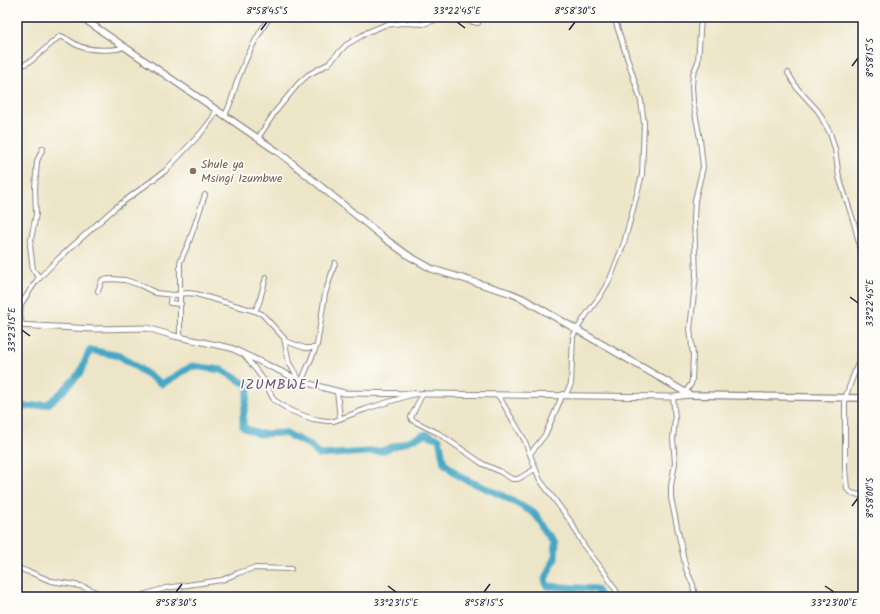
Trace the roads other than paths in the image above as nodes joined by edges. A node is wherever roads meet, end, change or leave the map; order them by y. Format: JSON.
{"nodes":[{"id":1,"x":81,"y":17,"type":"edge"},
{"id":2,"x":270,"y":17,"type":"edge"},
{"id":3,"x":446,"y":17,"type":"edge"},
{"id":4,"x":452,"y":17,"type":"edge"},
{"id":5,"x":614,"y":17,"type":"edge"},
{"id":6,"x":701,"y":17,"type":"edge"},
{"id":7,"x":478,"y":23,"type":"dead end"},
{"id":8,"x":125,"y":46,"type":"junction"},
{"id":9,"x":17,"y":68,"type":"edge"},
{"id":10,"x":788,"y":73,"type":"dead end"},
{"id":11,"x":216,"y":109,"type":"junction"},
{"id":12,"x":225,"y":115,"type":"junction"},
{"id":13,"x":258,"y":138,"type":"junction"},
{"id":14,"x":43,"y":148,"type":"dead end"},
{"id":15,"x":206,"y":195,"type":"dead end"},
{"id":16,"x":863,"y":259,"type":"edge"},
{"id":17,"x":335,"y":263,"type":"dead end"},
{"id":18,"x":266,"y":277,"type":"dead end"},
{"id":19,"x":40,"y":278,"type":"junction"},
{"id":20,"x":98,"y":291,"type":"dead end"},
{"id":21,"x":171,"y":295,"type":"junction"},
{"id":22,"x":181,"y":295,"type":"junction"},
{"id":23,"x":181,"y":304,"type":"junction"},
{"id":24,"x":256,"y":311,"type":"junction"},
{"id":25,"x":19,"y":325,"type":"edge"},
{"id":26,"x":576,"y":330,"type":"junction"},
{"id":27,"x":180,"y":337,"type":"junction"},
{"id":28,"x":285,"y":341,"type":"junction"},
{"id":29,"x":316,"y":348,"type":"junction"},
{"id":30,"x":863,"y":350,"type":"edge"},
{"id":31,"x":242,"y":352,"type":"junction"},
{"id":32,"x":301,"y":380,"type":"junction"},
{"id":33,"x":337,"y":391,"type":"junction"},
{"id":34,"x":423,"y":393,"type":"junction"},
{"id":35,"x":415,"y":394,"type":"junction"},
{"id":36,"x":565,"y":394,"type":"junction"},
{"id":37,"x":688,"y":394,"type":"junction"},
{"id":38,"x":498,"y":395,"type":"junction"},
{"id":39,"x":673,"y":397,"type":"junction"},
{"id":40,"x":846,"y":398,"type":"junction"},
{"id":41,"x":863,"y":398,"type":"edge"},
{"id":42,"x":340,"y":419,"type":"junction"},
{"id":43,"x":530,"y":454,"type":"junction"},
{"id":44,"x":535,"y":469,"type":"junction"},
{"id":45,"x":863,"y":496,"type":"edge"},
{"id":46,"x":17,"y":567,"type":"edge"},
{"id":47,"x":290,"y":569,"type":"dead end"},
{"id":48,"x":102,"y":597,"type":"edge"},
{"id":49,"x":136,"y":597,"type":"edge"},
{"id":50,"x":620,"y":597,"type":"edge"},
{"id":51,"x":695,"y":597,"type":"edge"}],
"edges":[{"from":1,"to":8,"type":"main road"},
{"from":2,"to":12,"type":"street"},
{"from":3,"to":13,"type":"street"},
{"from":4,"to":7,"type":"street"},
{"from":5,"to":26,"type":"street"},
{"from":6,"to":37,"type":"street"},
{"from":8,"to":9,"type":"street"},
{"from":8,"to":11,"type":"main road"},
{"from":10,"to":16,"type":"street"},
{"from":11,"to":12,"type":"main road"},
{"from":11,"to":19,"type":"street"},
{"from":12,"to":13,"type":"main road"},
{"from":13,"to":26,"type":"main road"},
{"from":14,"to":19,"type":"street"},
{"from":15,"to":22,"type":"street"},
{"from":17,"to":29,"type":"street"},
{"from":18,"to":24,"type":"street"},
{"from":19,"to":25,"type":"street"},
{"from":20,"to":21,"type":"street"},
{"from":21,"to":22,"type":"street"},
{"from":21,"to":23,"type":"street"},
{"from":22,"to":23,"type":"street"},
{"from":22,"to":24,"type":"street"},
{"from":23,"to":27,"type":"street"},
{"from":24,"to":28,"type":"street"},
{"from":25,"to":27,"type":"street"},
{"from":26,"to":36,"type":"street"},
{"from":26,"to":37,"type":"main road"},
{"from":27,"to":31,"type":"street"},
{"from":28,"to":29,"type":"street"},
{"from":28,"to":32,"type":"street"},
{"from":29,"to":32,"type":"street"},
{"from":30,"to":40,"type":"street"},
{"from":31,"to":32,"type":"street"},
{"from":31,"to":42,"type":"street"},
{"from":32,"to":33,"type":"street"},
{"from":33,"to":35,"type":"street"},
{"from":33,"to":42,"type":"street"},
{"from":34,"to":35,"type":"street"},
{"from":34,"to":38,"type":"street"},
{"from":34,"to":44,"type":"street"},
{"from":35,"to":42,"type":"street"},
{"from":36,"to":38,"type":"street"},
{"from":36,"to":39,"type":"street"},
{"from":36,"to":43,"type":"street"},
{"from":37,"to":39,"type":"street"},
{"from":37,"to":40,"type":"main road"},
{"from":38,"to":43,"type":"street"},
{"from":39,"to":51,"type":"street"},
{"from":40,"to":41,"type":"main road"},
{"from":40,"to":45,"type":"street"},
{"from":43,"to":44,"type":"street"},
{"from":44,"to":50,"type":"street"},
{"from":46,"to":48,"type":"street"},
{"from":47,"to":49,"type":"street"}]}
